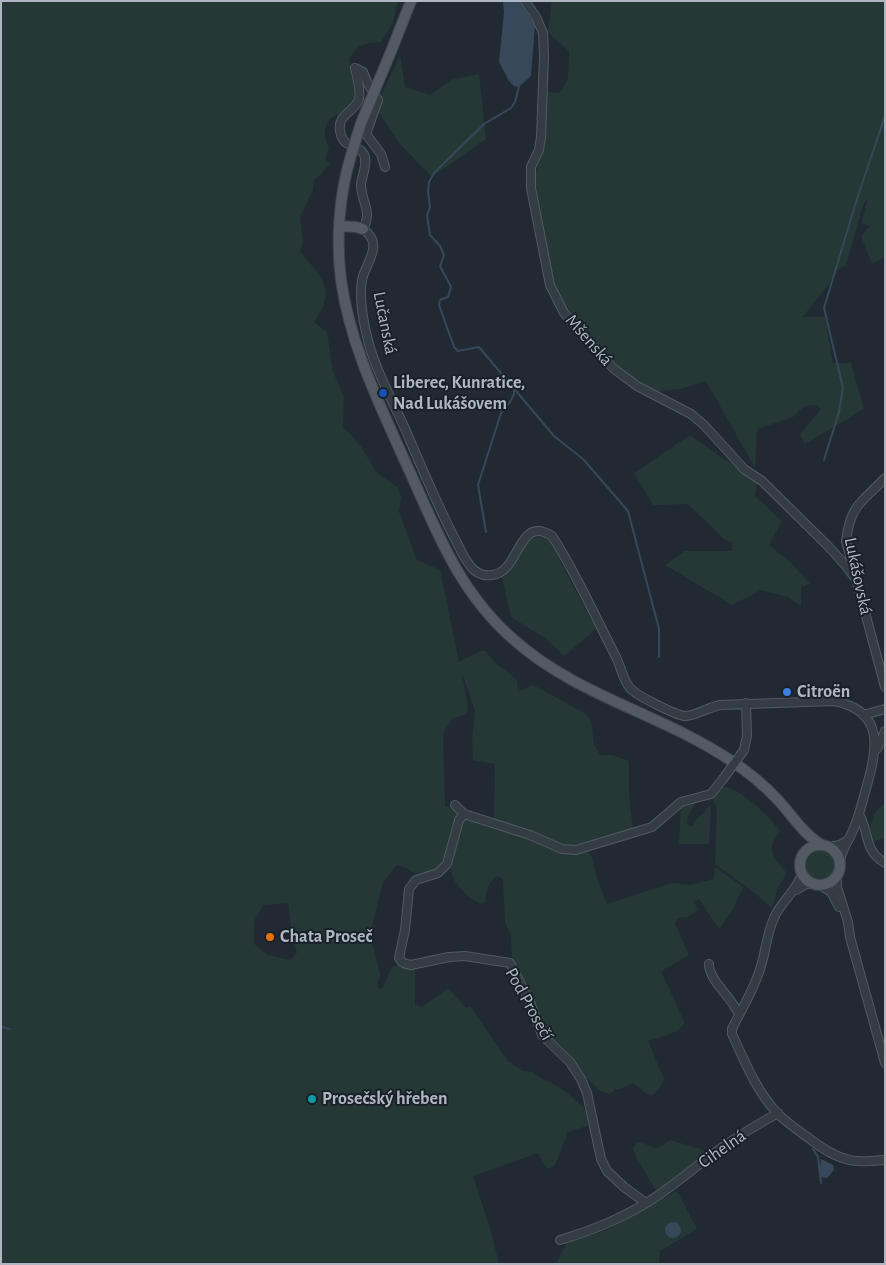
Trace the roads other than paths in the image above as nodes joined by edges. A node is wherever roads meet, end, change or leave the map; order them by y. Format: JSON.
{"nodes":[{"id":1,"x":411,"y":1,"type":"edge"},
{"id":2,"x":525,"y":1,"type":"edge"},
{"id":3,"x":385,"y":167,"type":"dead end"},
{"id":4,"x":339,"y":226,"type":"junction"},
{"id":5,"x":363,"y":229,"type":"junction"},
{"id":6,"x":885,"y":478,"type":"edge"},
{"id":7,"x":855,"y":578,"type":"junction"},
{"id":8,"x":885,"y":687,"type":"edge"},
{"id":9,"x":746,"y":703,"type":"junction"},
{"id":10,"x":885,"y":709,"type":"edge"},
{"id":11,"x":863,"y":715,"type":"junction"},
{"id":12,"x":885,"y":731,"type":"edge"},
{"id":13,"x":875,"y":754,"type":"junction"},
{"id":14,"x":455,"y":805,"type":"dead end"},
{"id":15,"x":464,"y":814,"type":"junction"},
{"id":16,"x":859,"y":814,"type":"junction"},
{"id":17,"x":791,"y":815,"type":"junction"},
{"id":18,"x":850,"y":838,"type":"junction"},
{"id":19,"x":826,"y":846,"type":"junction"},
{"id":20,"x":805,"y":852,"type":"junction"},
{"id":21,"x":840,"y":862,"type":"junction"},
{"id":22,"x":885,"y":863,"type":"edge"},
{"id":23,"x":802,"y":872,"type":"junction"},
{"id":24,"x":837,"y":876,"type":"junction"},
{"id":25,"x":817,"y":884,"type":"junction"},
{"id":26,"x":790,"y":894,"type":"junction"},
{"id":27,"x":850,"y":937,"type":"junction"},
{"id":28,"x":709,"y":964,"type":"dead end"},
{"id":29,"x":739,"y":1015,"type":"junction"},
{"id":30,"x":885,"y":1063,"type":"edge"},
{"id":31,"x":778,"y":1113,"type":"junction"},
{"id":32,"x":885,"y":1160,"type":"edge"},
{"id":33,"x":646,"y":1203,"type":"junction"},
{"id":34,"x":560,"y":1240,"type":"dead end"}],
"edges":[{"from":1,"to":4,"type":"main road","bridge":true},
{"from":2,"to":7,"type":"street","name":"Mšenská"},
{"from":3,"to":5,"type":"street"},
{"from":4,"to":5,"type":"main road"},
{"from":4,"to":17,"type":"main road"},
{"from":5,"to":9,"type":"street","name":"Lučanská"},
{"from":6,"to":7,"type":"street","name":"Lukášovská"},
{"from":7,"to":8,"type":"street","name":"Lukášovská"},
{"from":9,"to":11,"type":"street"},
{"from":9,"to":15,"type":"street","bridge":true},
{"from":10,"to":11,"type":"street"},
{"from":11,"to":13,"type":"street"},
{"from":12,"to":13,"type":"street"},
{"from":13,"to":16,"type":"street"},
{"from":14,"to":15,"type":"street"},
{"from":15,"to":33,"type":"street","name":"Pod Prosečí"},
{"from":16,"to":18,"type":"street"},
{"from":16,"to":22,"type":"street"},
{"from":17,"to":19,"type":"main road"},
{"from":17,"to":20,"type":"main road"},
{"from":18,"to":19,"type":"street"},
{"from":18,"to":21,"type":"street"},
{"from":19,"to":20,"type":"main road"},
{"from":19,"to":21,"type":"main road"},
{"from":20,"to":23,"type":"main road"},
{"from":21,"to":24,"type":"main road"},
{"from":23,"to":25,"type":"main road"},
{"from":23,"to":26,"type":"street"},
{"from":24,"to":25,"type":"main road"},
{"from":24,"to":27,"type":"street"},
{"from":25,"to":26,"type":"street"},
{"from":25,"to":27,"type":"street"},
{"from":26,"to":29,"type":"street"},
{"from":27,"to":30,"type":"street"},
{"from":28,"to":29,"type":"street"},
{"from":29,"to":31,"type":"street"},
{"from":31,"to":32,"type":"street"},
{"from":31,"to":33,"type":"street","name":"Cihelná"},
{"from":33,"to":34,"type":"street","name":"Cihelná"}]}
